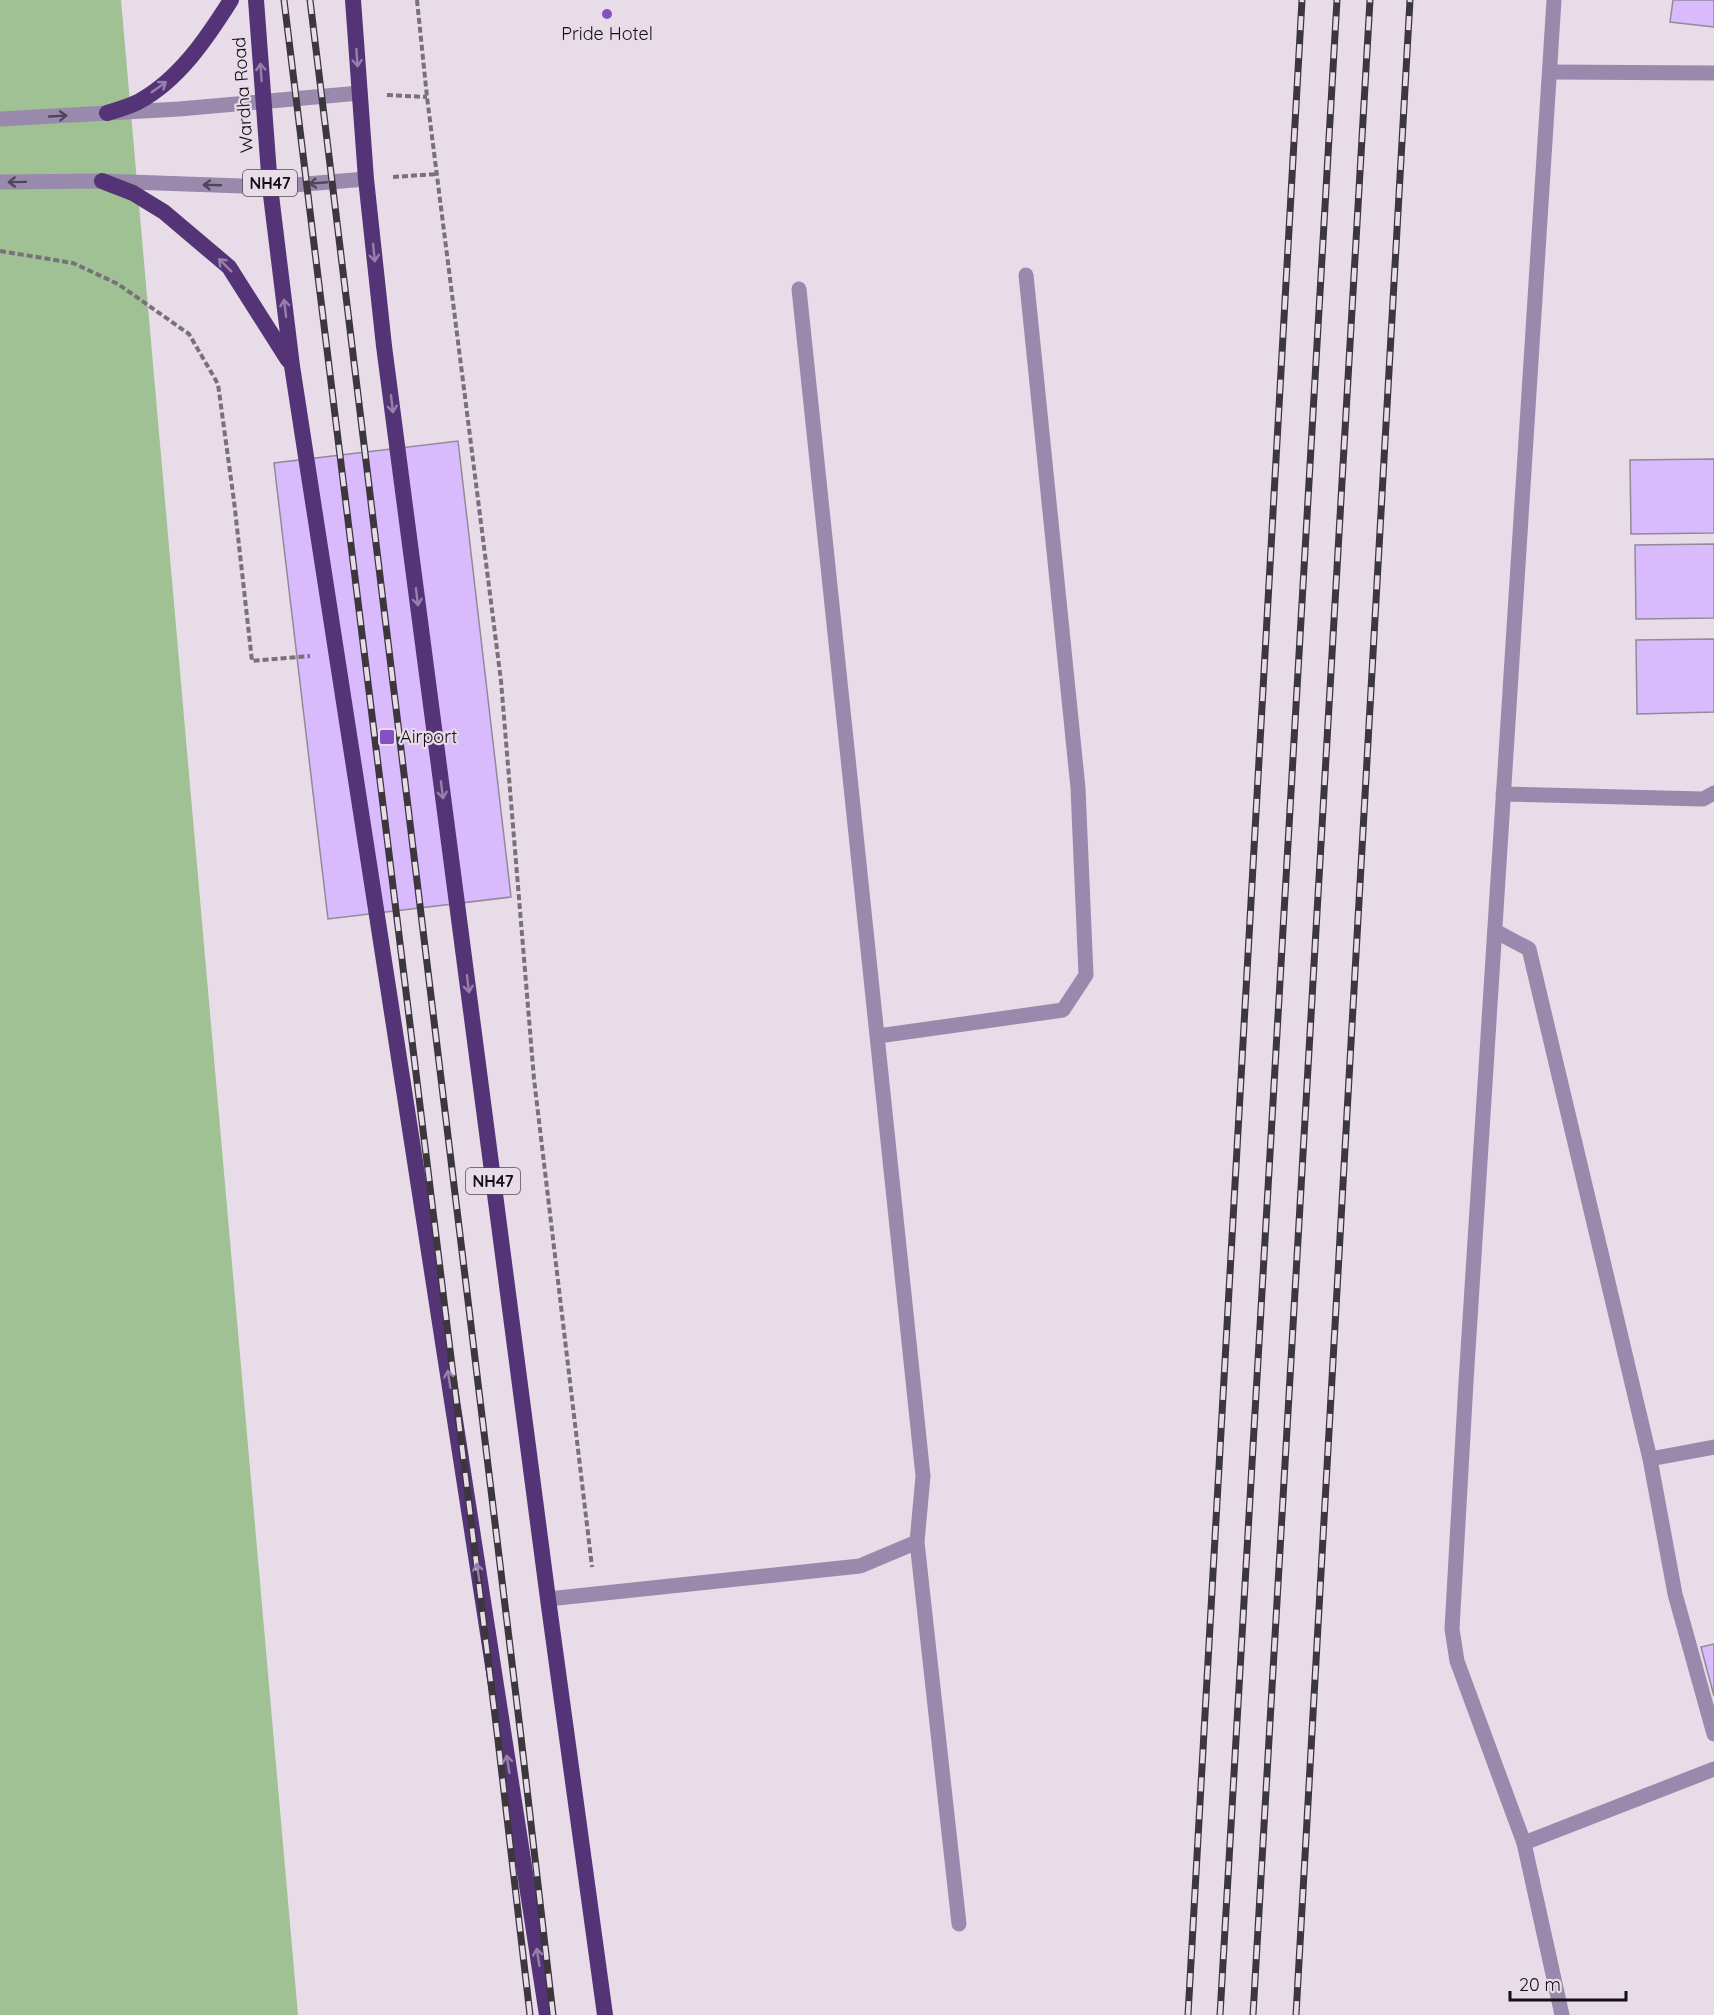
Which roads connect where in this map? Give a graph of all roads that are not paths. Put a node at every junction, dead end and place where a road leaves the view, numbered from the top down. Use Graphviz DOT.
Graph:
graph roads {
  1 [pos="231,0"];
  2 [pos="256,0"];
  3 [pos="353,0"];
  4 [pos="1554,0"];
  5 [pos="1550,72"];
  6 [pos="1714,73"];
  7 [pos="360,93"];
  8 [pos="263,101"];
  9 [pos="107,113"];
  10 [pos="0,119"];
  11 [pos="366,179"];
  12 [pos="102,182"];
  13 [pos="0,183"];
  14 [pos="270,187"];
  15 [pos="1026,275"];
  16 [pos="799,289"];
  17 [pos="292,366"];
  18 [pos="1714,793"];
  19 [pos="1503,794"];
  20 [pos="1494,931"];
  21 [pos="878,1036"];
  22 [pos="1714,1447"];
  23 [pos="1650,1459"];
  24 [pos="917,1542"];
  25 [pos="548,1599"];
  26 [pos="1714,1734"];
  27 [pos="1714,1769"];
  28 [pos="1524,1843"];
  29 [pos="959,1924"];
  30 [pos="547,2015"];
  31 [pos="605,2015"];
  32 [pos="1562,2015"];
  9 -- 1 [label="highway, one-way"];
  8 -- 2 [label="highway, Wardha Road / NH47, one-way"];
  3 -- 7 [label="highway, NH47, one-way"];
  4 -- 5 [label="street"];
  5 -- 6 [label="street"];
  5 -- 19 [label="street"];
  7 -- 8 [label="street"];
  7 -- 11 [label="highway, NH47"];
  8 -- 9 [label="street"];
  8 -- 14 [label="highway, Wardha Road / NH47"];
  10 -- 9 [label="street, one-way"];
  11 -- 14 [label="street, one-way"];
  11 -- 25 [label="highway, NH47, one-way"];
  12 -- 13 [label="street, one-way"];
  14 -- 12 [label="street, one-way"];
  17 -- 12 [label="highway, one-way"];
  17 -- 14 [label="highway, Wardha Road / NH47, one-way"];
  15 -- 21 [label="street"];
  16 -- 21 [label="street"];
  30 -- 17 [label="highway, NH47, one-way"];
  18 -- 19 [label="street"];
  19 -- 20 [label="street"];
  20 -- 23 [label="street"];
  20 -- 28 [label="street"];
  21 -- 24 [label="street"];
  22 -- 23 [label="street"];
  23 -- 26 [label="street"];
  24 -- 25 [label="street"];
  24 -- 29 [label="street"];
  25 -- 31 [label="highway, NH47"];
  27 -- 28 [label="street"];
  28 -- 32 [label="street"];
}
